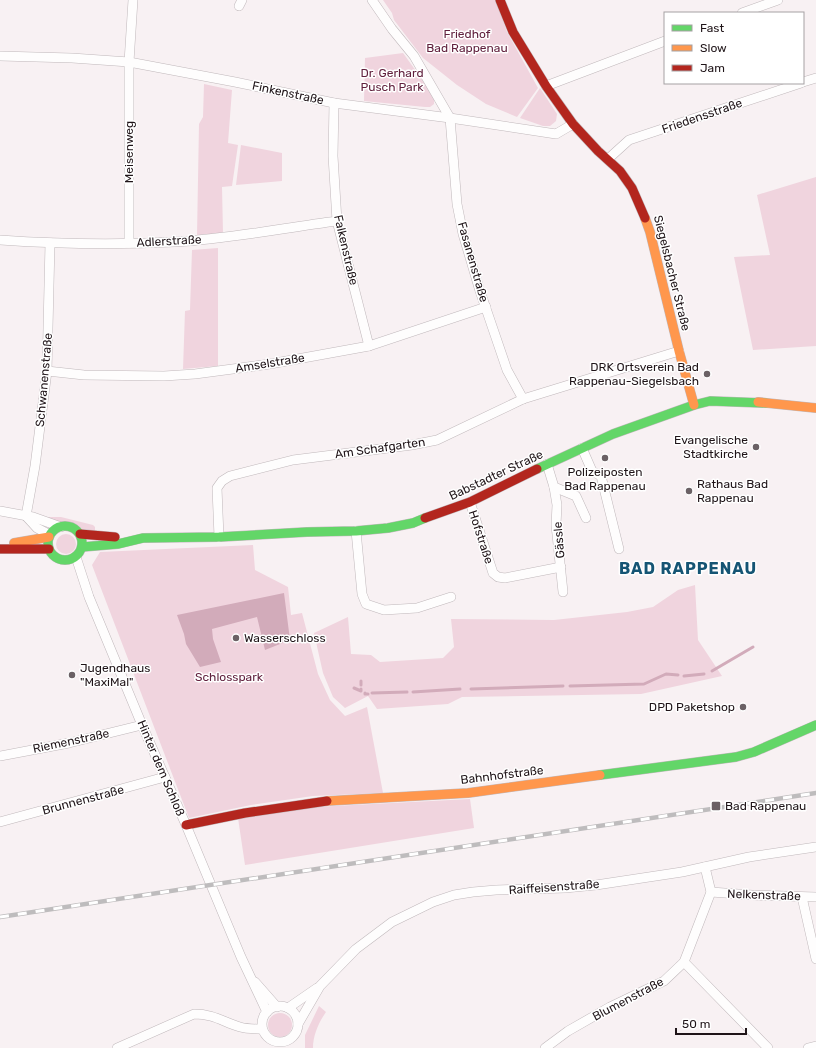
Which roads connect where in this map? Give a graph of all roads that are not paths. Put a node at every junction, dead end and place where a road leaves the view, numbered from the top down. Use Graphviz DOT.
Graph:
graph roads {
  1 [pos="133,0"];
  2 [pos="372,0"];
  3 [pos="500,0"];
  4 [pos="778,0"];
  5 [pos="754,11"];
  6 [pos="664,42"];
  7 [pos="0,56"];
  8 [pos="129,62"];
  9 [pos="816,78"];
  10 [pos="804,82"];
  11 [pos="796,84"];
  12 [pos="546,86"];
  13 [pos="778,87"];
  14 [pos="334,104"];
  15 [pos="450,118"];
  16 [pos="573,124"];
  17 [pos="608,159"];
  18 [pos="337,221"];
  19 [pos="0,240"];
  20 [pos="50,243"];
  21 [pos="129,243"];
  22 [pos="486,307"];
  23 [pos="369,346"];
  24 [pos="679,351"];
  25 [pos="47,371"];
  26 [pos="687,381"];
  27 [pos="523,399"];
  28 [pos="766,403"];
  29 [pos="694,405"];
  30 [pos="780,408"];
  31 [pos="815,412"];
  32 [pos="582,448"];
  33 [pos="547,464"];
  34 [pos="554,487"];
  35 [pos="470,502"];
  36 [pos="0,511"];
  37 [pos="26,516"];
  38 [pos="586,518"];
  39 [pos="61,527"];
  40 [pos="356,532"];
  41 [pos="80,534"];
  42 [pos="50,536"];
  43 [pos="219,537"];
  44 [pos="132,540"];
  45 [pos="82,547"];
  46 [pos="2,549"];
  47 [pos="49,549"];
  48 [pos="619,549"];
  49 [pos="76,557"];
  50 [pos="561,567"];
  51 [pos="563,592"];
  52 [pos="451,597"];
  53 [pos="142,725"];
  54 [pos="816,725"];
  55 [pos="0,756"];
  56 [pos="165,777"];
  57 [pos="0,822"];
  58 [pos="186,825"];
  59 [pos="816,847"];
  60 [pos="705,867"];
  61 [pos="711,892"];
  62 [pos="802,897"];
  63 [pos="816,897"];
  64 [pos="816,959"];
  65 [pos="684,962"];
  66 [pos="250,977"];
  67 [pos="320,986"];
  68 [pos="277,1006"];
  69 [pos="288,1008"];
  70 [pos="267,1012"];
  71 [pos="298,1024"];
  72 [pos="262,1029"];
  73 [pos="291,1038"];
  74 [pos="281,1045"];
  75 [pos="816,1046"];
  76 [pos="117,1048"];
  77 [pos="293,1048"];
  78 [pos="545,1048"];
  79 [pos="768,1048"];
  80 [pos="808,1048"];
  1 -- 8 [label="street, Meisenweg"];
  2 -- 15 [label="street"];
  3 -- 12 [label="street, Siegelsbacher Straße"];
  4 -- 5 [label="street"];
  6 -- 12 [label="street"];
  7 -- 8 [label="street, Finkenstraße"];
  8 -- 14 [label="street, Finkenstraße"];
  8 -- 21 [label="street, Meisenweg"];
  9 -- 10 [label="street, Friedensstraße"];
  11 -- 13 [label="street, Friedensstraße"];
  12 -- 16 [label="street, Siegelsbacher Straße"];
  13 -- 17 [label="street, Friedensstraße"];
  14 -- 15 [label="street, Finkenstraße"];
  14 -- 18 [label="street, Falkenstraße"];
  15 -- 16 [label="street, Finkenstraße"];
  15 -- 22 [label="street, Fasanenstraße"];
  16 -- 17 [label="street, Siegelsbacher Straße"];
  17 -- 24 [label="street, Siegelsbacher Straße"];
  18 -- 21 [label="street, Adlerstraße"];
  18 -- 23 [label="street, Falkenstraße"];
  19 -- 20 [label="street, Adlerstraße"];
  20 -- 21 [label="street, Adlerstraße"];
  20 -- 25 [label="street, Schwanenstraße"];
  22 -- 23 [label="street, Amselstraße"];
  22 -- 27 [label="street, Fasanenstraße"];
  23 -- 25 [label="street, Amselstraße"];
  24 -- 26 [label="street, Siegelsbacher Straße"];
  24 -- 27 [label="street, Am Schafgarten"];
  25 -- 37 [label="street, Schwanenstraße"];
  26 -- 28 [label="street"];
  26 -- 29 [label="street, Siegelsbacher Straße"];
  27 -- 43 [label="street, Am Schafgarten"];
  28 -- 29 [label="street, Babstadter Straße"];
  28 -- 30 [label="street"];
  29 -- 30 [label="street"];
  29 -- 32 [label="street, Babstadter Straße"];
  30 -- 31 [label="street"];
  32 -- 33 [label="street, Babstadter Straße"];
  32 -- 48 [label="street"];
  33 -- 34 [label="street, Gässle"];
  33 -- 35 [label="street, Babstadter Straße"];
  34 -- 38 [label="street"];
  34 -- 50 [label="street, Gässle"];
  35 -- 40 [label="street, Babstadter Straße"];
  35 -- 50 [label="street, Hofstraße"];
  36 -- 37 [label="street"];
  37 -- 39 [label="street"];
  37 -- 42 [label="street"];
  39 -- 41 [label="street, Babstadter Straße"];
  39 -- 42 [label="street"];
  40 -- 43 [label="street, Babstadter Straße"];
  40 -- 52 [label="street"];
  41 -- 44 [label="street, Babstadter Straße"];
  41 -- 45 [label="street"];
  42 -- 46 [label="street"];
  42 -- 47 [label="street"];
  43 -- 44 [label="street, Babstadter Straße"];
  44 -- 45 [label="street, Babstadter Straße"];
  45 -- 49 [label="street"];
  46 -- 47 [label="street"];
  47 -- 49 [label="street"];
  49 -- 53 [label="street, Hinter dem Schloß"];
  50 -- 51 [label="street, Gässle"];
  53 -- 55 [label="street, Riemenstraße"];
  53 -- 56 [label="street, Hinter dem Schloß"];
  54 -- 58 [label="street, Bahnhofstraße"];
  56 -- 57 [label="street, Brunnenstraße"];
  56 -- 58 [label="street, Hinter dem Schloß"];
  58 -- 66 [label="street, Hinter dem Schloß"];
  59 -- 60 [label="street, Raiffeisenstraße"];
  60 -- 61 [label="street"];
  60 -- 67 [label="street, Raiffeisenstraße"];
  61 -- 62 [label="street, Nelkenstraße"];
  61 -- 65 [label="street, Blumenstraße"];
  62 -- 63 [label="street, Nelkenstraße"];
  62 -- 64 [label="street"];
  65 -- 78 [label="street, Blumenstraße"];
  65 -- 79 [label="street"];
  66 -- 68 [label="street, Hinter dem Schloß"];
  66 -- 70 [label="street, Hinter dem Schloß"];
  67 -- 69 [label="street, Raiffeisenstraße"];
  67 -- 71 [label="street, Raiffeisenstraße"];
  68 -- 69 [label="street"];
  68 -- 70 [label="street"];
  69 -- 71 [label="street"];
  70 -- 72 [label="street"];
  71 -- 73 [label="street, Raiffeisenstraße"];
  72 -- 74 [label="street"];
  72 -- 76 [label="street"];
  73 -- 74 [label="street"];
  73 -- 77 [label="street"];
  75 -- 80 [label="street"];
}
